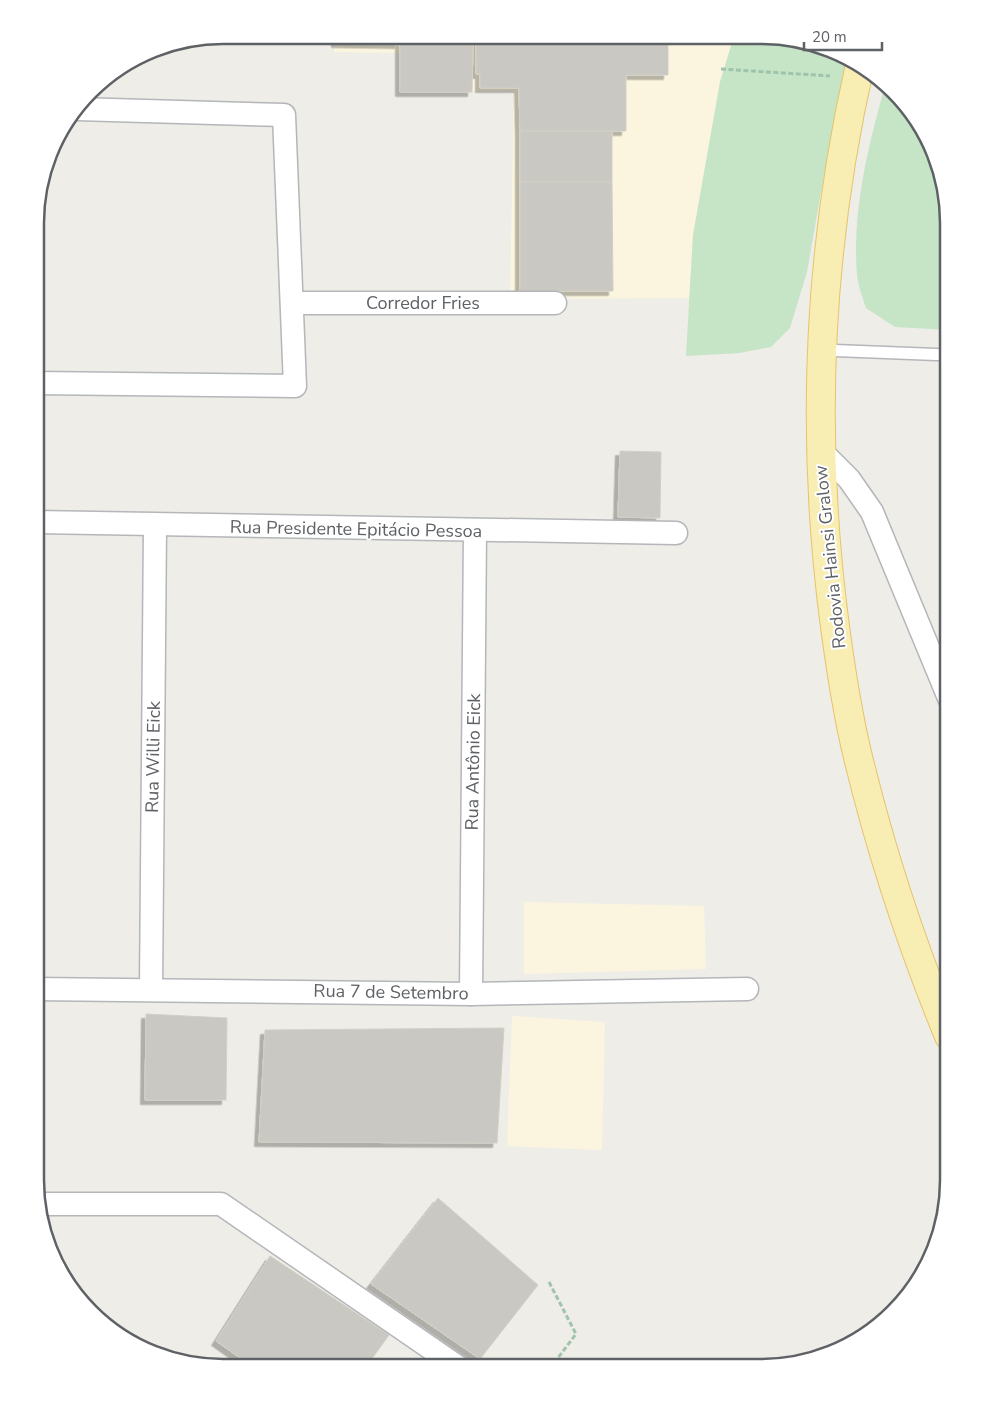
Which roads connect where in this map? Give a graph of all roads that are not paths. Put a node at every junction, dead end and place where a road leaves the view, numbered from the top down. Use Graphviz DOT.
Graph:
graph roads {
  1 [pos="861,74"];
  2 [pos="85,109"];
  3 [pos="292,303"];
  4 [pos="555,303"];
  5 [pos="822,350"];
  6 [pos="940,355"];
  7 [pos="44,383"];
  8 [pos="819,449"];
  9 [pos="44,522"];
  10 [pos="155,526"];
  11 [pos="475,530"];
  12 [pos="676,533"];
  13 [pos="940,676"];
  14 [pos="44,989"];
  15 [pos="151,989"];
  16 [pos="747,989"];
  17 [pos="470,994"];
  18 [pos="940,1012"];
  19 [pos="45,1204"];
  20 [pos="446,1359"];
  1 -- 5 [label="main road, Rodovia Hainsi Gralow"];
  2 -- 3 [label="street"];
  3 -- 4 [label="street, Corredor Fries"];
  3 -- 7 [label="street"];
  5 -- 6 [label="lane"];
  5 -- 8 [label="main road, Rodovia Hainsi Gralow"];
  8 -- 13 [label="street"];
  8 -- 18 [label="main road, Rodovia Hainsi Gralow"];
  9 -- 10 [label="street, Rua Presidente Epitácio Pessoa"];
  10 -- 11 [label="street, Rua Presidente Epitácio Pessoa"];
  10 -- 15 [label="street, Rua Willi Eick"];
  11 -- 12 [label="street, Rua Presidente Epitácio Pessoa"];
  11 -- 17 [label="street, Rua Antônio Eick"];
  14 -- 15 [label="street, Rua 7 de Setembro"];
  15 -- 17 [label="street, Rua 7 de Setembro"];
  16 -- 17 [label="street, Rua 7 de Setembro"];
  19 -- 20 [label="street"];
}
